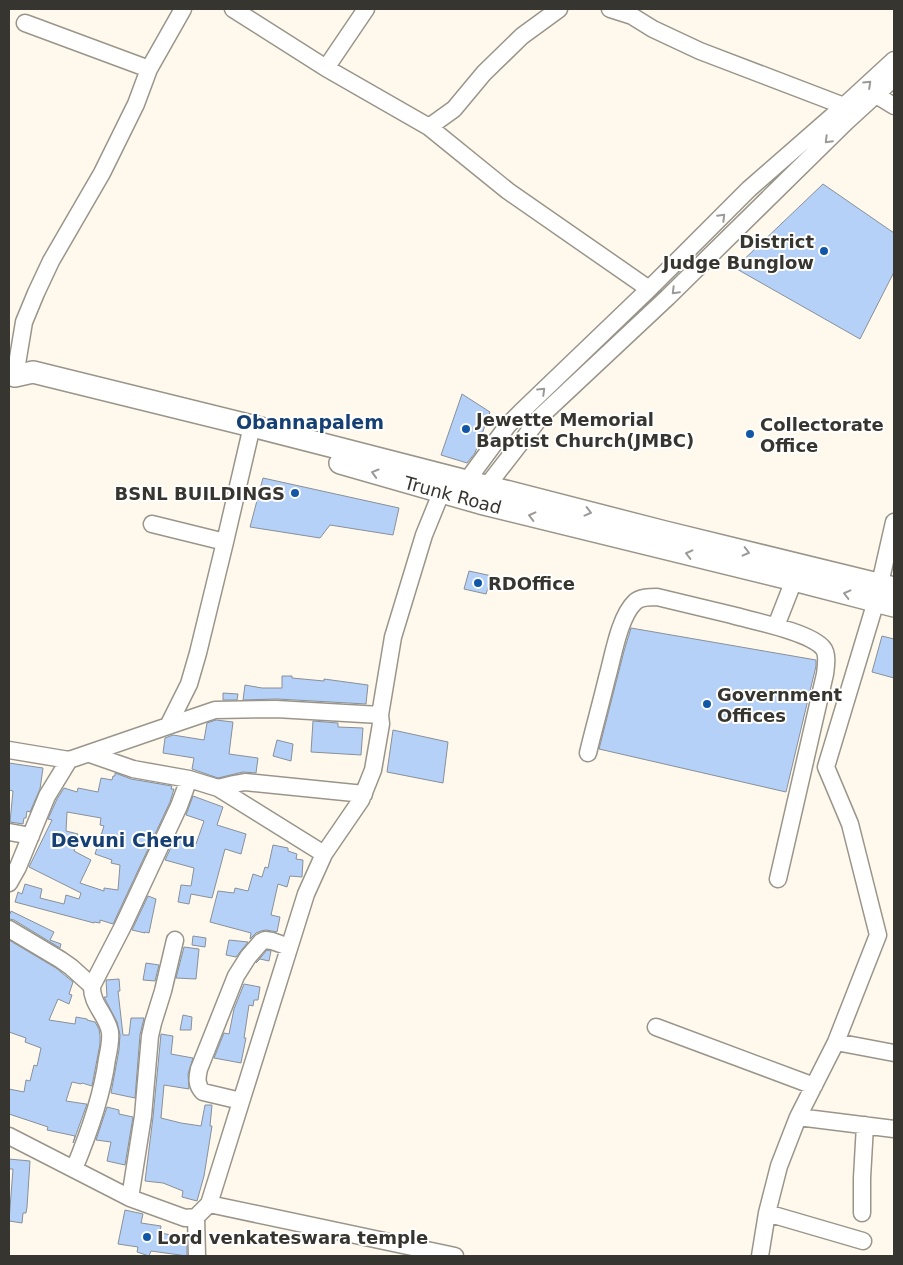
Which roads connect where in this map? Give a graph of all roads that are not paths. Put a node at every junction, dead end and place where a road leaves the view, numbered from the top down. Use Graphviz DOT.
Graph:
graph roads {
  1 [pos="183,9"];
  2 [pos="233,9"];
  3 [pos="366,9"];
  4 [pos="559,9"];
  5 [pos="610,9"];
  6 [pos="634,12"];
  7 [pos="25,23"];
  8 [pos="894,60"];
  9 [pos="326,68"];
  10 [pos="149,70"];
  11 [pos="894,78"];
  12 [pos="876,95"];
  13 [pos="844,106"];
  14 [pos="894,106"];
  15 [pos="429,127"];
  16 [pos="649,289"];
  17 [pos="12,375"];
  18 [pos="250,432"];
  19 [pos="453,487"];
  20 [pos="484,494"];
  21 [pos="894,522"];
  22 [pos="152,524"];
  23 [pos="225,542"];
  24 [pos="794,580"];
  25 [pos="886,595"];
  26 [pos="776,626"];
  27 [pos="380,714"];
  28 [pos="168,726"];
  29 [pos="9,750"];
  30 [pos="90,754"];
  31 [pos="588,754"];
  32 [pos="69,760"];
  33 [pos="189,779"];
  34 [pos="218,788"];
  35 [pos="364,794"];
  36 [pos="9,832"];
  37 [pos="31,836"];
  38 [pos="324,854"];
  39 [pos="778,878"];
  40 [pos="9,883"];
  41 [pos="9,929"];
  42 [pos="175,940"];
  43 [pos="289,947"];
  44 [pos="92,986"];
  45 [pos="656,1027"];
  46 [pos="836,1042"];
  47 [pos="894,1053"];
  48 [pos="814,1086"];
  49 [pos="241,1100"];
  50 [pos="798,1117"];
  51 [pos="865,1125"];
  52 [pos="894,1129"];
  53 [pos="9,1136"];
  54 [pos="74,1169"];
  55 [pos="130,1198"];
  56 [pos="208,1204"];
  57 [pos="767,1213"];
  58 [pos="862,1213"];
  59 [pos="196,1217"];
  60 [pos="863,1241"];
  61 [pos="197,1256"];
  62 [pos="455,1256"];
  63 [pos="760,1256"];
  1 -- 10 [label="street"];
  2 -- 9 [label="street"];
  3 -- 9 [label="street"];
  4 -- 15 [label="street"];
  5 -- 6 [label="street"];
  6 -- 13 [label="street"];
  7 -- 10 [label="street"];
  13 -- 8 [label="street, one-way"];
  9 -- 15 [label="street"];
  10 -- 17 [label="street"];
  11 -- 12 [label="street"];
  12 -- 14 [label="street"];
  12 -- 20 [label="street, one-way"];
  16 -- 13 [label="street, one-way"];
  15 -- 16 [label="street"];
  19 -- 16 [label="street, one-way"];
  17 -- 18 [label="main road, Trunk Road"];
  18 -- 19 [label="main road, Trunk Road"];
  18 -- 23 [label="street"];
  19 -- 20 [label="main road, Trunk Road"];
  19 -- 27 [label="street"];
  24 -- 20 [label="main road, Trunk Road, one-way"];
  20 -- 25 [label="main road, one-way"];
  21 -- 25 [label="street"];
  22 -- 23 [label="street"];
  23 -- 28 [label="street"];
  25 -- 24 [label="main road, Trunk Road, one-way"];
  24 -- 26 [label="street"];
  25 -- 46 [label="street"];
  26 -- 31 [label="street"];
  26 -- 39 [label="street"];
  27 -- 28 [label="street"];
  27 -- 35 [label="street"];
  28 -- 30 [label="street"];
  29 -- 32 [label="street"];
  30 -- 32 [label="street"];
  30 -- 33 [label="street"];
  32 -- 37 [label="street"];
  33 -- 34 [label="street"];
  33 -- 44 [label="street"];
  34 -- 35 [label="street"];
  34 -- 38 [label="street"];
  35 -- 38 [label="street"];
  36 -- 37 [label="street"];
  37 -- 40 [label="street"];
  38 -- 43 [label="street"];
  41 -- 44 [label="street"];
  42 -- 55 [label="street"];
  43 -- 49 [label="street"];
  43 -- 49 [label="street"];
  44 -- 54 [label="street"];
  45 -- 48 [label="street"];
  46 -- 47 [label="street"];
  46 -- 48 [label="street"];
  48 -- 50 [label="street"];
  49 -- 56 [label="street"];
  50 -- 51 [label="street"];
  50 -- 57 [label="street"];
  51 -- 52 [label="street"];
  51 -- 58 [label="street"];
  53 -- 54 [label="street"];
  54 -- 55 [label="street"];
  55 -- 59 [label="street"];
  56 -- 59 [label="street"];
  56 -- 62 [label="street"];
  57 -- 60 [label="street"];
  57 -- 63 [label="street"];
  59 -- 61 [label="street"];
}
